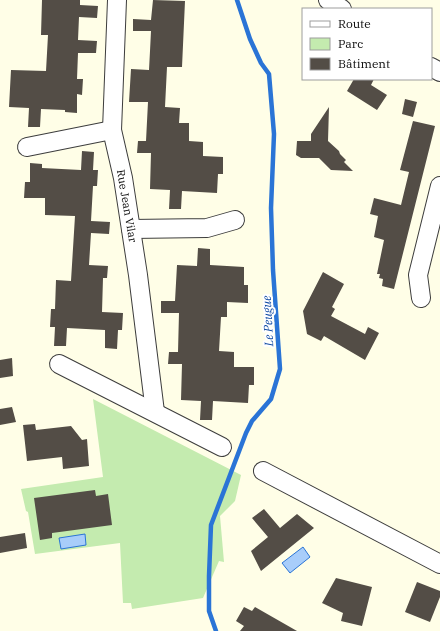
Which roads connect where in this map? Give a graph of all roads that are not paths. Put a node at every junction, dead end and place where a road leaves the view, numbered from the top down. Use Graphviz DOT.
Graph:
graph roads {
  1 [pos="117,0"];
  2 [pos="328,0"];
  3 [pos="340,8"];
  4 [pos="112,130"];
  5 [pos="27,147"];
  6 [pos="440,186"];
  7 [pos="235,220"];
  8 [pos="131,229"];
  9 [pos="421,298"];
  10 [pos="59,364"];
  11 [pos="155,412"];
  12 [pos="222,447"];
  13 [pos="263,471"];
  14 [pos="440,564"];
  1 -- 4 [label="street, Rue Jean Vilar"];
  2 -- 3 [label="street"];
  4 -- 5 [label="street"];
  4 -- 8 [label="street, Rue Jean Vilar"];
  6 -- 9 [label="street"];
  7 -- 8 [label="street"];
  8 -- 11 [label="street, Rue Jean Vilar"];
  10 -- 11 [label="street"];
  11 -- 12 [label="street"];
  13 -- 14 [label="street"];
}
